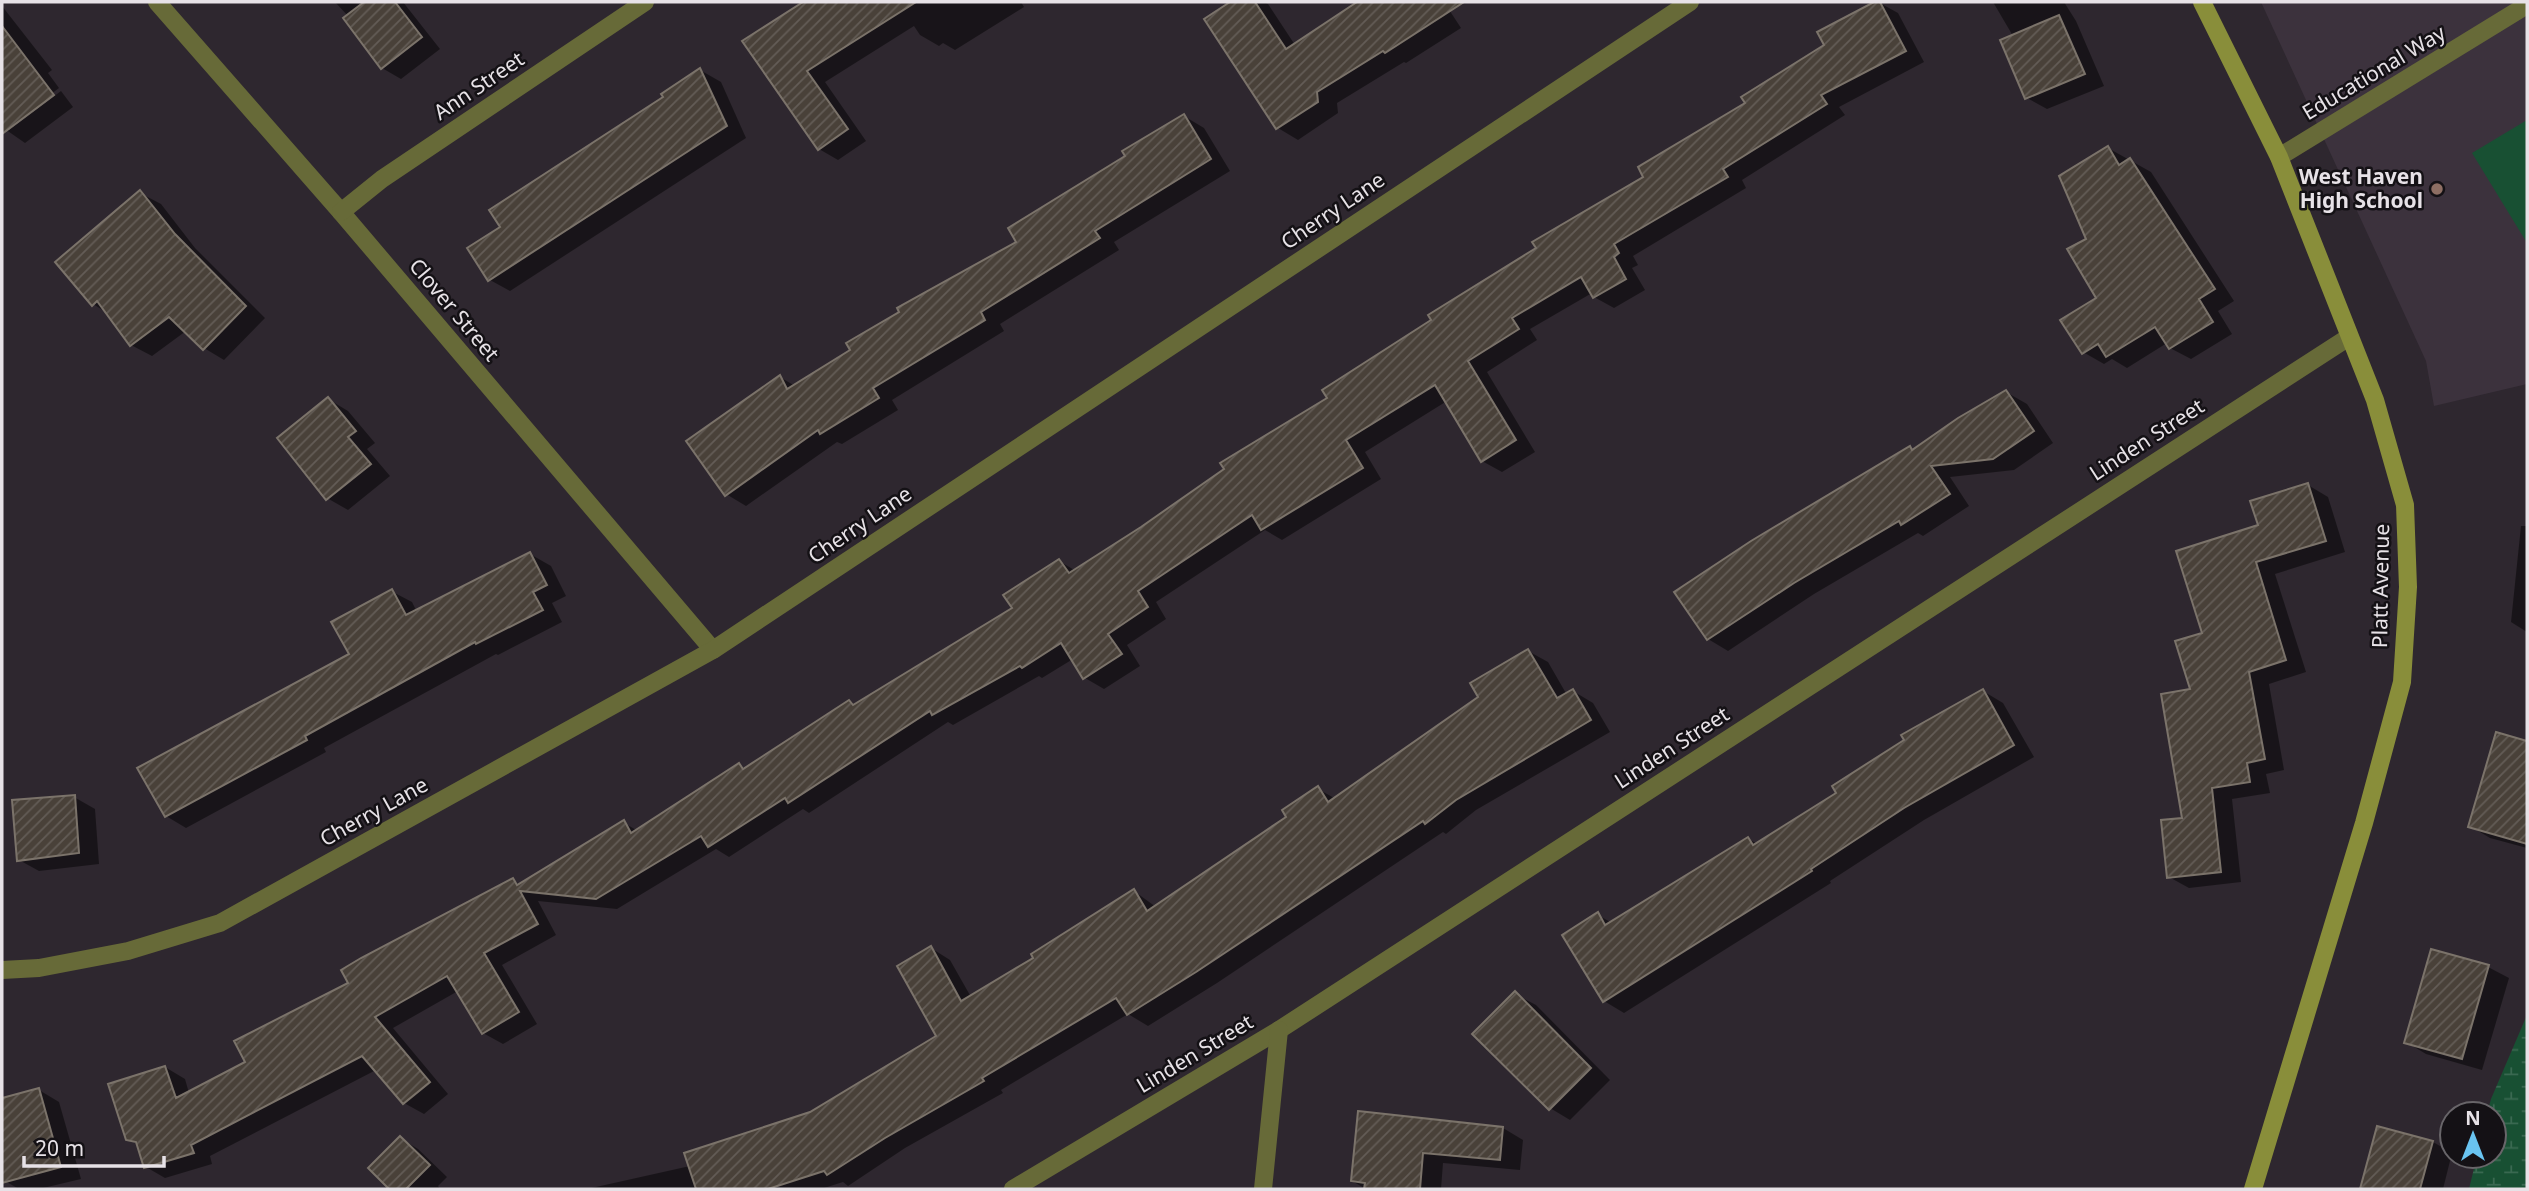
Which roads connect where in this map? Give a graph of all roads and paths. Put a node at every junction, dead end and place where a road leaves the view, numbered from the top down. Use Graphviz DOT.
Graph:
graph roads {
  1 [pos="157,2"];
  2 [pos="645,2"];
  3 [pos="1689,2"];
  4 [pos="2202,2"];
  5 [pos="2527,5"];
  6 [pos="2279,157"];
  7 [pos="341,212"];
  8 [pos="2349,337"];
  9 [pos="713,650"];
  10 [pos="2,970"];
  11 [pos="1279,1030"];
  12 [pos="1013,1189"];
  13 [pos="1263,1189"];
  14 [pos="2253,1189"];
  1 -- 7 [label="street, Clover Street"];
  2 -- 7 [label="street, Ann Street"];
  3 -- 9 [label="street, Cherry Lane"];
  4 -- 6 [label="main road, Platt Avenue"];
  5 -- 6 [label="street, Educational Way"];
  6 -- 8 [label="main road, Platt Avenue"];
  7 -- 9 [label="street, Clover Street"];
  8 -- 11 [label="street, Linden Street"];
  8 -- 14 [label="main road, Platt Avenue"];
  9 -- 10 [label="street, Cherry Lane"];
  11 -- 12 [label="street, Linden Street"];
  11 -- 13 [label="street"];
}
